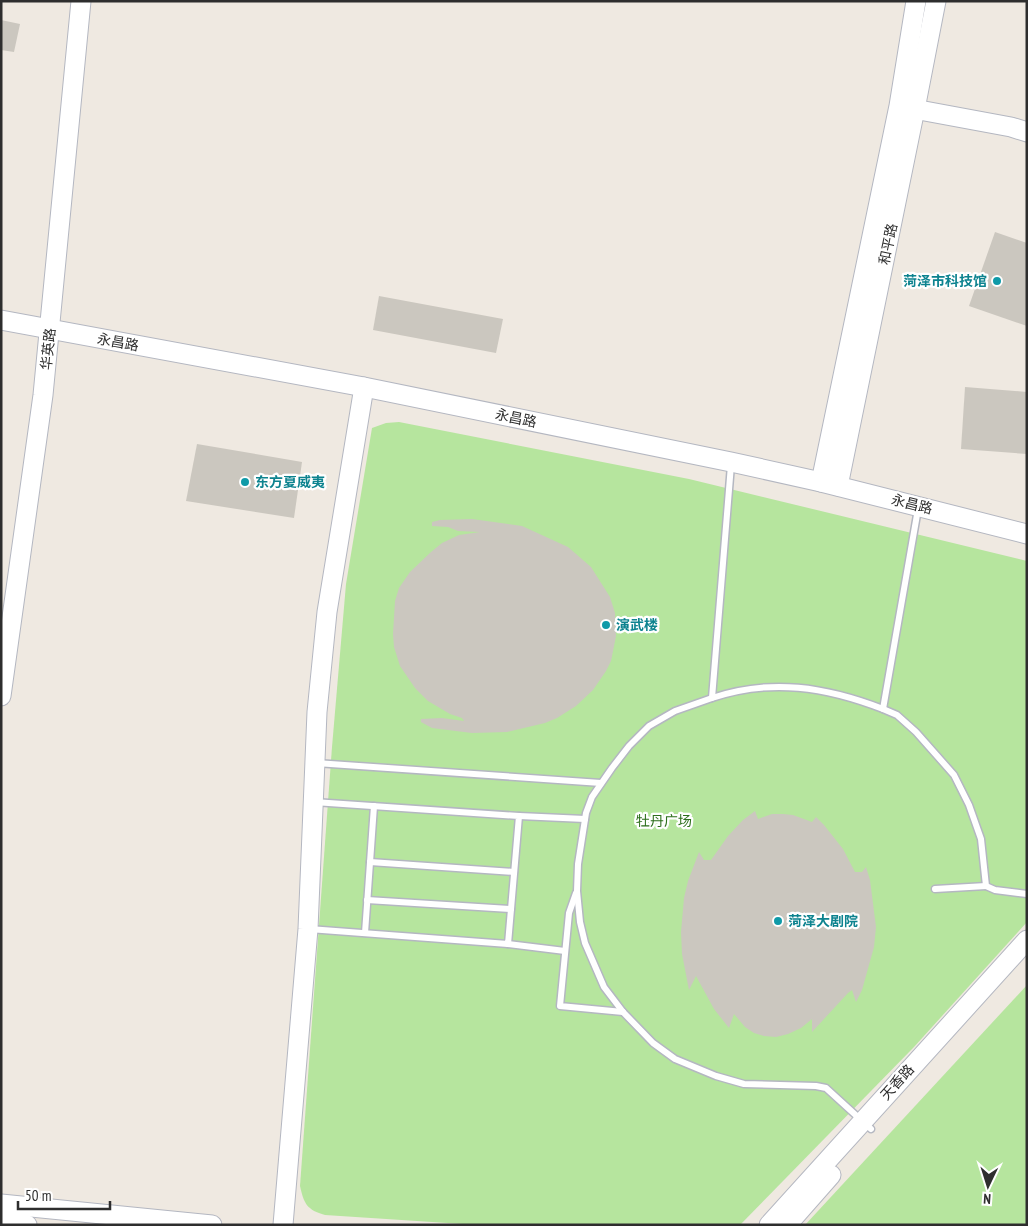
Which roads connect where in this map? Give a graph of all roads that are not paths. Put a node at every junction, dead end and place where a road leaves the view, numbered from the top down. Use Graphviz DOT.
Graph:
graph roads {
  1 [pos="81,1"];
  2 [pos="916,1"];
  3 [pos="936,1"];
  4 [pos="907,107"];
  5 [pos="1027,132"];
  6 [pos="1,320"];
  7 [pos="50,329"];
  8 [pos="364,387"];
  9 [pos="731,462"];
  10 [pos="830,484"];
  11 [pos="919,505"];
  12 [pos="1027,534"];
  13 [pos="1,696"];
  14 [pos="712,698"];
  15 [pos="884,709"];
  16 [pos="316,763"];
  17 [pos="601,783"];
  18 [pos="314,802"];
  19 [pos="374,806"];
  20 [pos="519,816"];
  21 [pos="585,820"];
  22 [pos="370,862"];
  23 [pos="514,872"];
  24 [pos="986,886"];
  25 [pos="935,890"];
  26 [pos="577,891"];
  27 [pos="1027,894"];
  28 [pos="367,900"];
  29 [pos="511,909"];
  30 [pos="308,929"];
  31 [pos="364,933"];
  32 [pos="1027,940"];
  33 [pos="508,944"];
  34 [pos="565,951"];
  35 [pos="1027,958"];
  36 [pos="623,1012"];
  37 [pos="866,1125"];
  38 [pos="1,1204"];
  39 [pos="1,1222"];
  40 [pos="27,1225"];
  41 [pos="212,1225"];
  42 [pos="283,1225"];
  43 [pos="769,1225"];
  44 [pos="787,1225"];
  1 -- 7 [label="main road, 华英路"];
  2 -- 4 [label="main road, 和平路"];
  3 -- 4 [label="main road, 和平路"];
  4 -- 5 [label="main road"];
  4 -- 10 [label="main road, 和平路"];
  6 -- 7 [label="main road, 永昌路"];
  7 -- 8 [label="main road, 永昌路"];
  7 -- 13 [label="main road, 华英路"];
  8 -- 9 [label="main road, 永昌路"];
  8 -- 16 [label="main road"];
  9 -- 10 [label="main road, 永昌路"];
  9 -- 14 [label="lane"];
  10 -- 11 [label="main road, 永昌路"];
  11 -- 12 [label="main road, 永昌路"];
  11 -- 15 [label="lane"];
  14 -- 15 [label="lane"];
  14 -- 17 [label="lane"];
  15 -- 24 [label="lane"];
  16 -- 17 [label="lane"];
  16 -- 18 [label="main road"];
  17 -- 21 [label="lane"];
  18 -- 19 [label="lane"];
  18 -- 30 [label="main road"];
  19 -- 20 [label="lane"];
  19 -- 22 [label="lane"];
  20 -- 21 [label="lane"];
  20 -- 23 [label="lane"];
  21 -- 26 [label="lane"];
  22 -- 23 [label="lane"];
  22 -- 28 [label="lane"];
  23 -- 29 [label="lane"];
  24 -- 25 [label="lane"];
  24 -- 27 [label="lane"];
  26 -- 34 [label="lane"];
  26 -- 36 [label="lane"];
  28 -- 29 [label="lane"];
  28 -- 31 [label="lane"];
  29 -- 33 [label="lane"];
  30 -- 31 [label="lane"];
  30 -- 42 [label="main road"];
  31 -- 33 [label="lane"];
  32 -- 37 [label="main road, 天香路"];
  33 -- 34 [label="lane"];
  34 -- 36 [label="lane"];
  35 -- 37 [label="main road, 天香路"];
  36 -- 37 [label="lane"];
  37 -- 43 [label="main road, 天香路"];
  37 -- 44 [label="main road, 天香路"];
  38 -- 41 [label="main road"];
  39 -- 40 [label="main road"];
}
